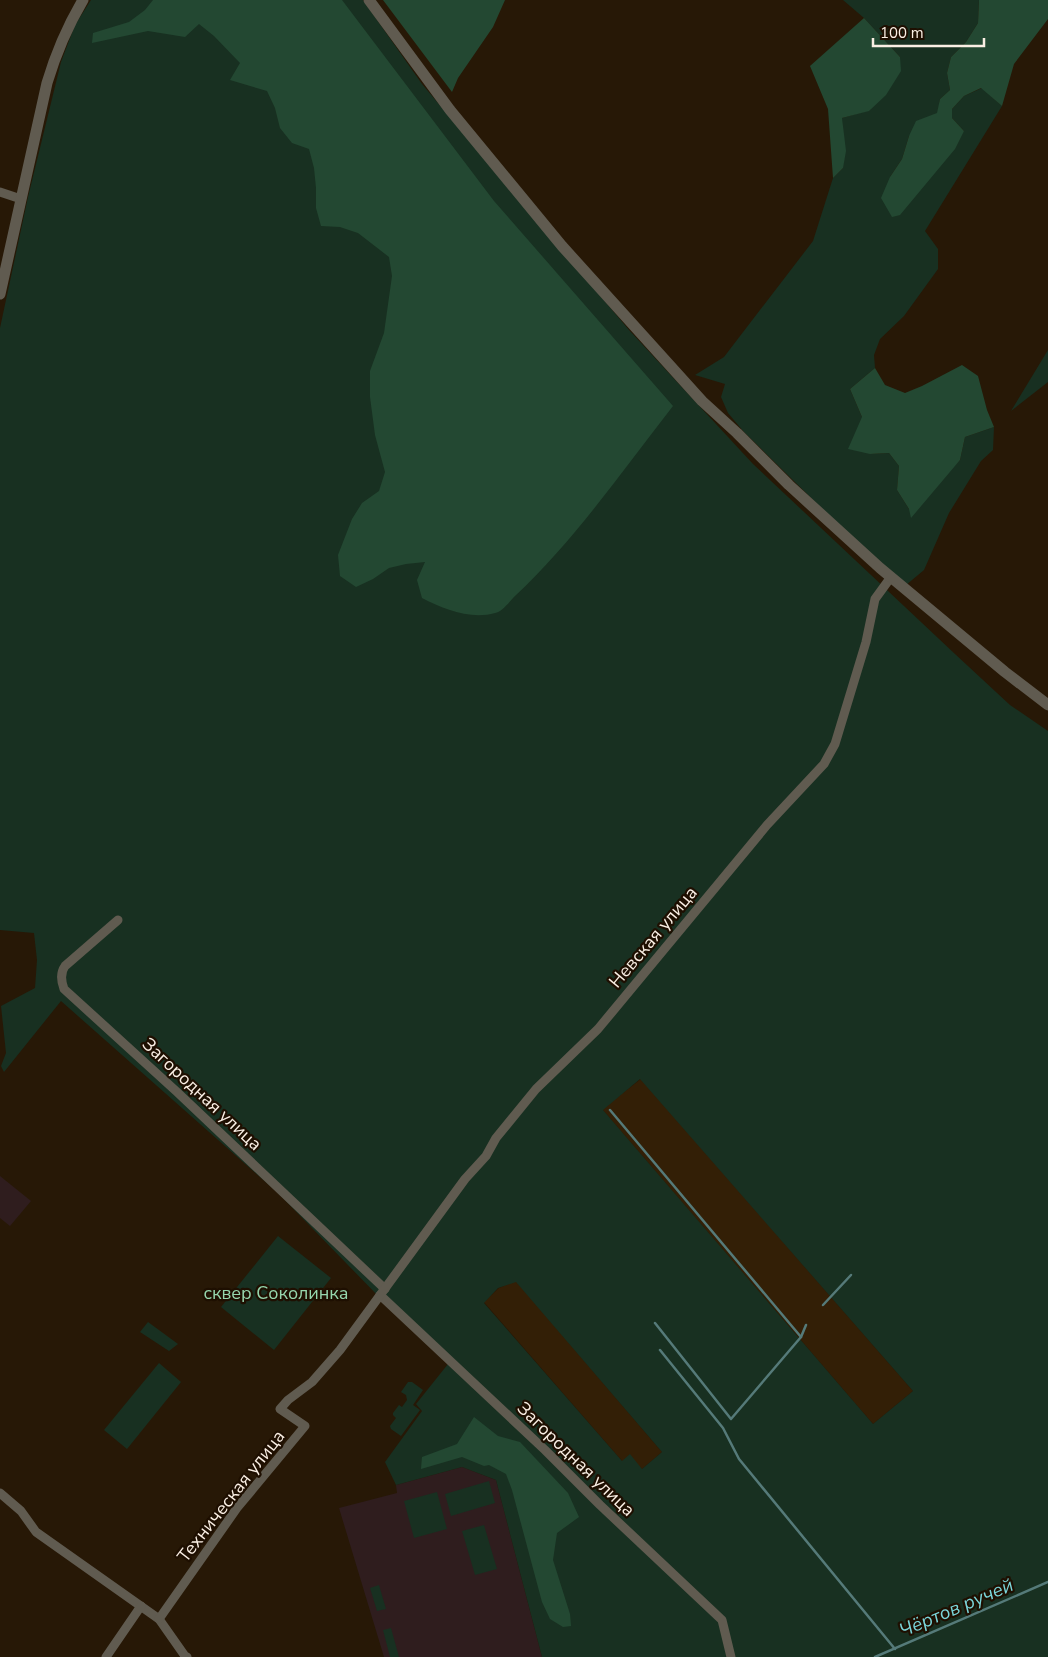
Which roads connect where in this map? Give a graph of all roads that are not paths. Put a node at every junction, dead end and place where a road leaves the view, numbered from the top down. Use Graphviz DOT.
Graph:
graph roads {
  1 [pos="83,0"];
  2 [pos="369,0"];
  3 [pos="0,192"];
  4 [pos="22,199"];
  5 [pos="0,294"];
  6 [pos="891,577"];
  7 [pos="1048,705"];
  8 [pos="118,920"];
  9 [pos="383,1292"];
  10 [pos="0,1493"];
  11 [pos="141,1606"];
  12 [pos="159,1619"];
  13 [pos="106,1657"];
  14 [pos="187,1657"];
  15 [pos="731,1657"];
  1 -- 4 [label="street"];
  2 -- 6 [label="street"];
  3 -- 4 [label="street"];
  4 -- 5 [label="street"];
  6 -- 7 [label="street"];
  6 -- 9 [label="street, Невская улица"];
  8 -- 9 [label="street, Загородная улица"];
  9 -- 12 [label="street, Техническая улица"];
  9 -- 15 [label="street, Загородная улица"];
  10 -- 11 [label="street"];
  11 -- 12 [label="street"];
  11 -- 13 [label="street"];
  12 -- 14 [label="street"];
}
